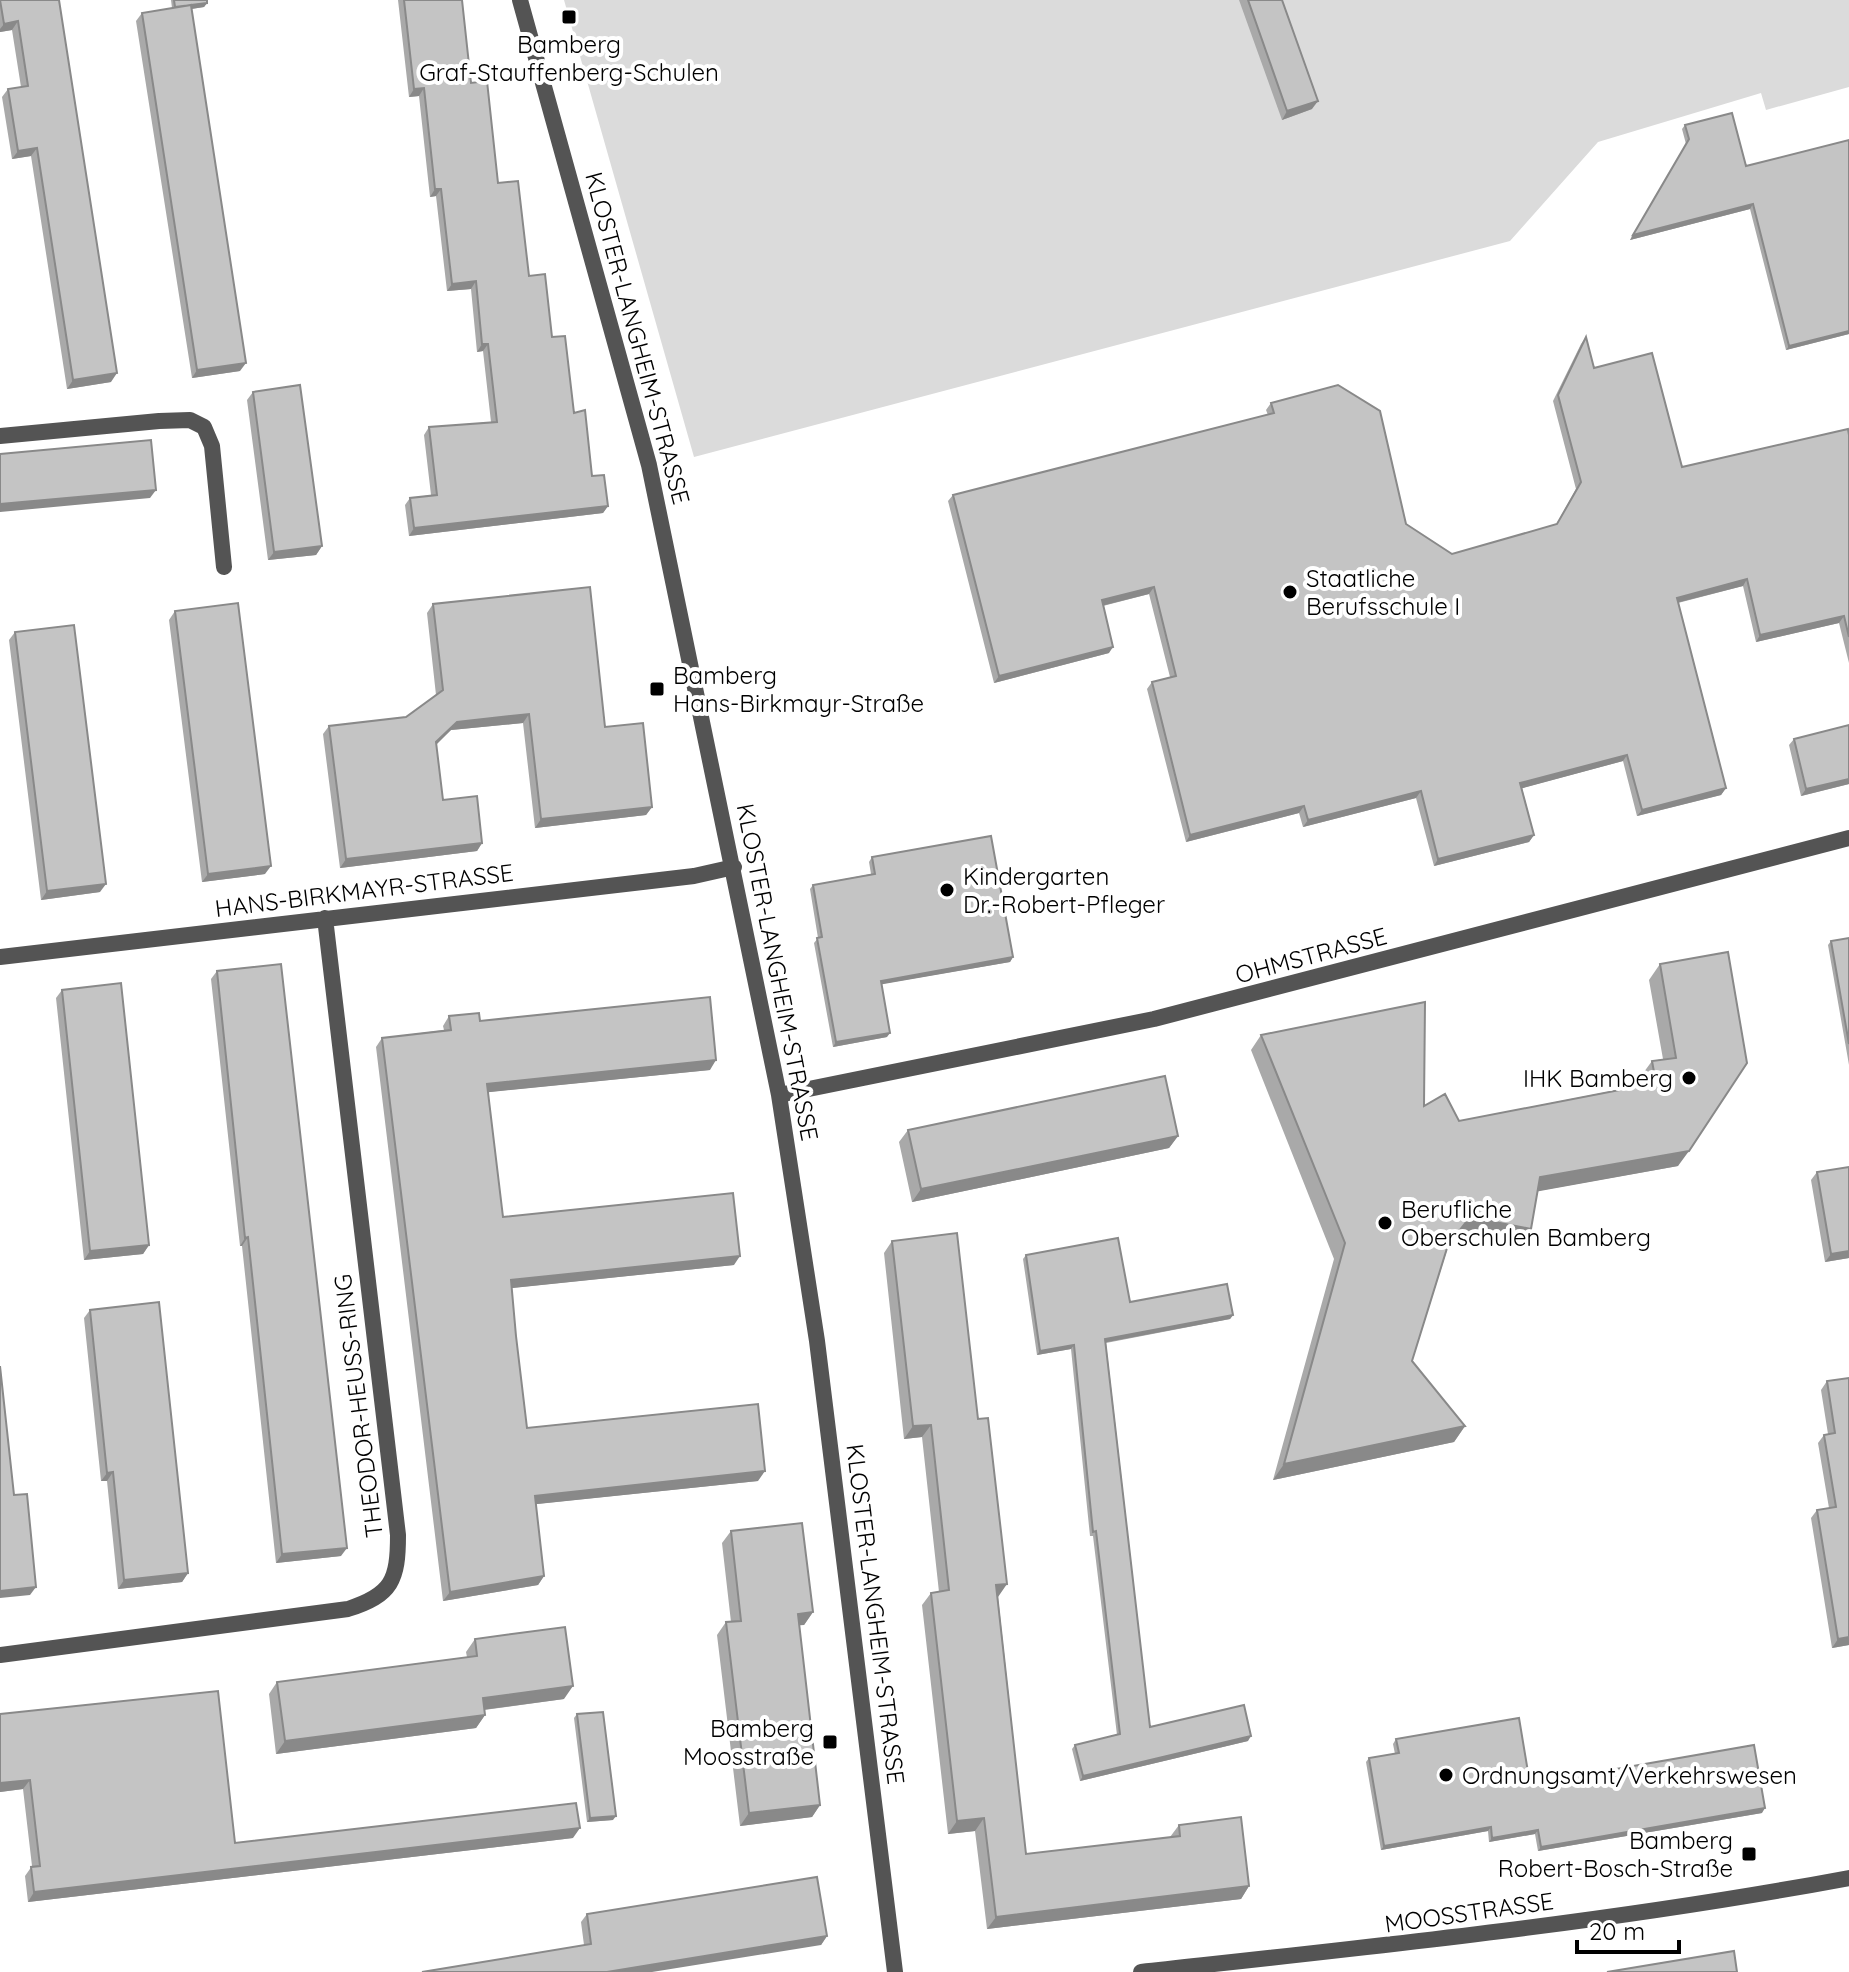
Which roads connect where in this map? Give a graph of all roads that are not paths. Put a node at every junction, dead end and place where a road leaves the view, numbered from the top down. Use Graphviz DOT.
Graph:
graph roads {
  1 [pos="520,0"];
  2 [pos="0,436"];
  3 [pos="224,567"];
  4 [pos="1849,838"];
  5 [pos="734,867"];
  6 [pos="325,918"];
  7 [pos="0,957"];
  8 [pos="779,1095"];
  9 [pos="0,1655"];
  10 [pos="1849,1878"];
  11 [pos="895,1972"];
  12 [pos="1141,1972"];
  1 -- 5 [label="street, KLOSTER-LANGHEIM-STRASSE"];
  2 -- 3 [label="street"];
  4 -- 8 [label="street, OHMSTRASSE"];
  5 -- 6 [label="street, HANS-BIRKMAYR-STRASSE"];
  5 -- 8 [label="street, KLOSTER-LANGHEIM-STRASSE"];
  6 -- 7 [label="street, HANS-BIRKMAYR-STRASSE"];
  6 -- 9 [label="street, THEODOR-HEUSS-RING"];
  8 -- 11 [label="street, KLOSTER-LANGHEIM-STRASSE"];
  10 -- 12 [label="street, MOOSSTRASSE"];
}
